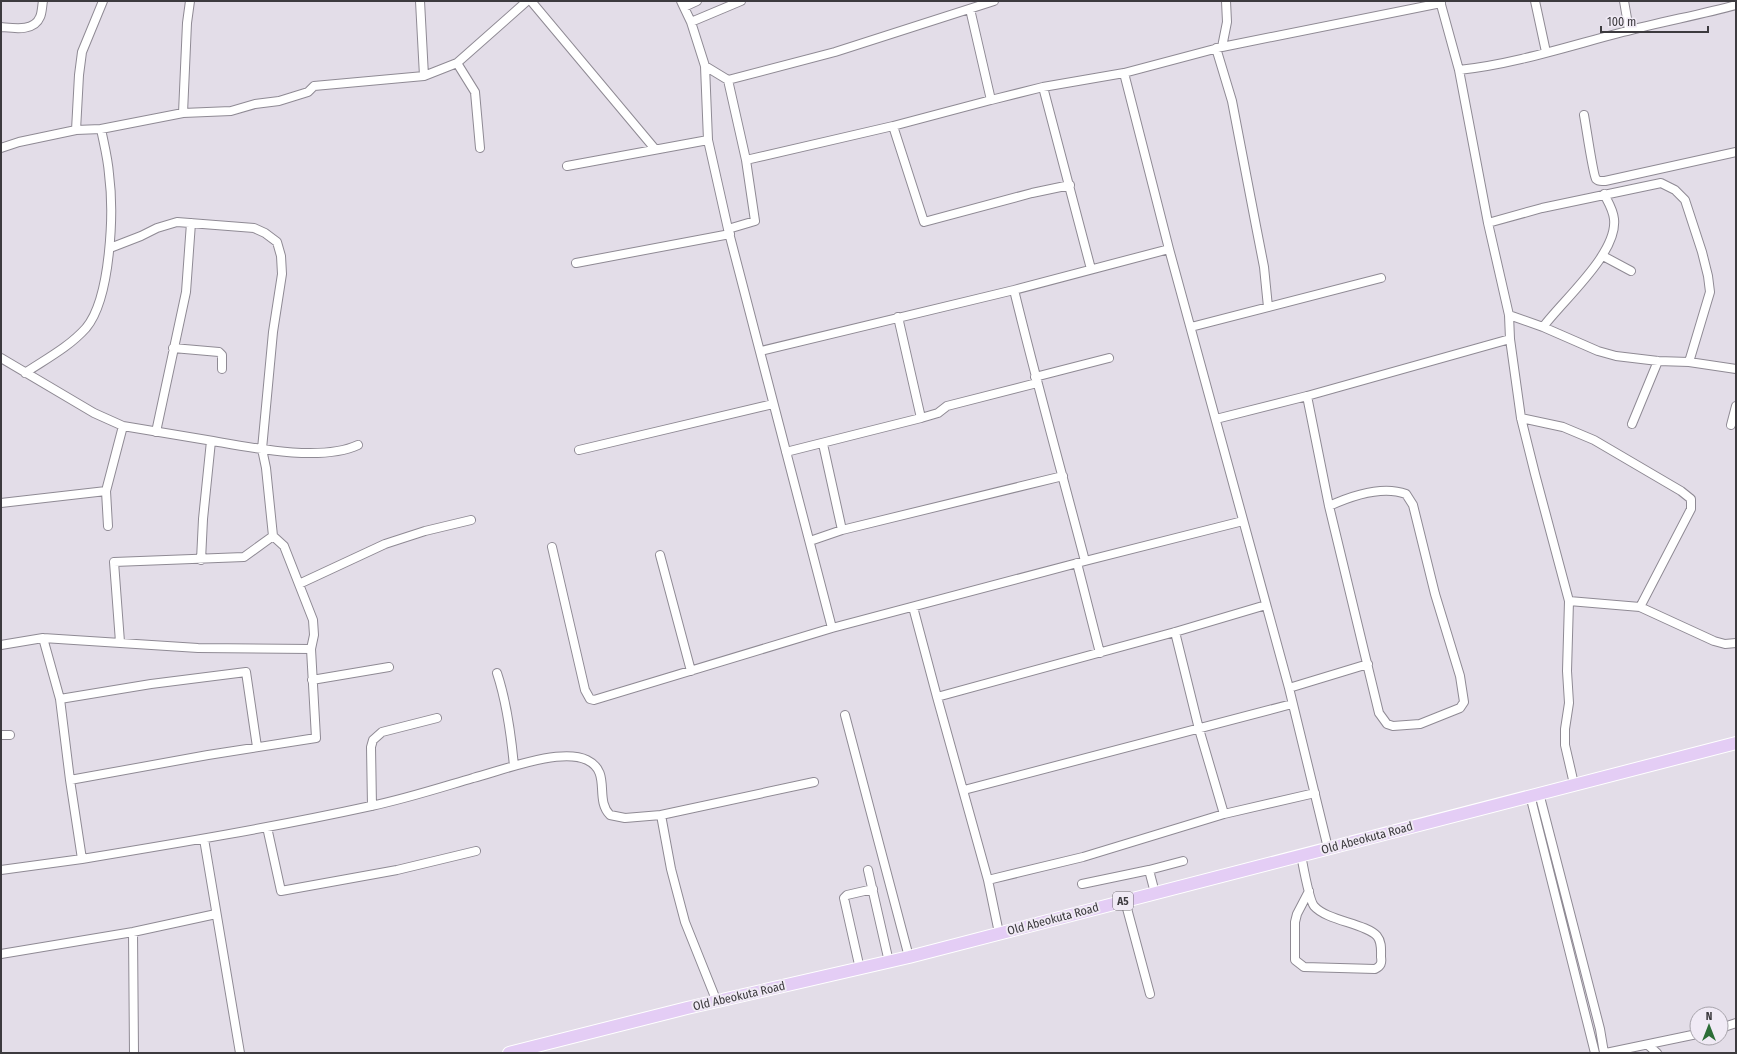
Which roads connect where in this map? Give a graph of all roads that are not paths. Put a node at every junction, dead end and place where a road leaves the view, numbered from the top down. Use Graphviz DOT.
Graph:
graph roads {
  1 [pos="43,1"];
  2 [pos="103,1"];
  3 [pos="190,1"];
  4 [pos="420,1"];
  5 [pos="527,1"];
  6 [pos="531,1"];
  7 [pos="697,1"];
  8 [pos="741,1"];
  9 [pos="994,1"];
  10 [pos="1226,1"];
  11 [pos="1535,1"];
  12 [pos="1624,1"];
  13 [pos="1440,2"];
  14 [pos="683,4"];
  15 [pos="1719,5"];
  16 [pos="1736,5"];
  17 [pos="970,9"];
  18 [pos="691,22"];
  19 [pos="1,26"];
  20 [pos="1629,30"];
  21 [pos="1219,48"];
  22 [pos="1546,52"];
  23 [pos="457,63"];
  24 [pos="705,66"];
  25 [pos="1459,70"];
  26 [pos="1124,73"];
  27 [pos="424,76"];
  28 [pos="728,80"];
  29 [pos="1043,87"];
  30 [pos="991,100"];
  31 [pos="183,113"];
  32 [pos="1584,115"];
  33 [pos="893,126"];
  34 [pos="101,129"];
  35 [pos="76,130"];
  36 [pos="708,140"];
  37 [pos="1,148"];
  38 [pos="480,148"];
  39 [pos="655,149"];
  40 [pos="1736,152"];
  41 [pos="746,160"];
  42 [pos="567,166"];
  43 [pos="1070,185"];
  44 [pos="1604,194"];
  45 [pos="191,223"];
  46 [pos="1488,223"];
  47 [pos="729,232"];
  48 [pos="110,248"];
  49 [pos="1169,250"];
  50 [pos="1603,256"];
  51 [pos="576,263"];
  52 [pos="1091,269"];
  53 [pos="1631,271"];
  54 [pos="1381,278"];
  55 [pos="1014,290"];
  56 [pos="1268,307"];
  57 [pos="1510,314"];
  58 [pos="898,318"];
  59 [pos="1544,326"];
  60 [pos="1191,327"];
  61 [pos="1510,339"];
  62 [pos="173,348"];
  63 [pos="761,351"];
  64 [pos="1,358"];
  65 [pos="1109,358"];
  66 [pos="1658,361"];
  67 [pos="1689,362"];
  68 [pos="222,369"];
  69 [pos="1736,369"];
  70 [pos="25,373"];
  71 [pos="1036,380"];
  72 [pos="1307,396"];
  73 [pos="773,404"];
  74 [pos="1736,406"];
  75 [pos="921,418"];
  76 [pos="1521,418"];
  77 [pos="1216,419"];
  78 [pos="1632,424"];
  79 [pos="1731,425"];
  80 [pos="123,426"];
  81 [pos="156,432"];
  82 [pos="211,441"];
  83 [pos="823,444"];
  84 [pos="358,445"];
  85 [pos="262,449"];
  86 [pos="579,450"];
  87 [pos="786,452"];
  88 [pos="1063,476"];
  89 [pos="106,491"];
  90 [pos="1,503"];
  91 [pos="1329,506"];
  92 [pos="471,520"];
  93 [pos="1243,521"];
  94 [pos="108,526"];
  95 [pos="842,530"];
  96 [pos="273,536"];
  97 [pos="810,541"];
  98 [pos="552,547"];
  99 [pos="660,556"];
  100 [pos="201,560"];
  101 [pos="1081,562"];
  102 [pos="299,584"];
  103 [pos="1569,601"];
  104 [pos="1266,605"];
  105 [pos="914,607"];
  106 [pos="1640,607"];
  107 [pos="832,628"];
  108 [pos="1175,632"];
  109 [pos="43,638"];
  110 [pos="120,642"];
  111 [pos="1736,643"];
  112 [pos="1,645"];
  113 [pos="311,649"];
  114 [pos="1100,653"];
  115 [pos="1368,664"];
  116 [pos="389,667"];
  117 [pos="691,671"];
  118 [pos="497,673"];
  119 [pos="312,680"];
  120 [pos="1289,688"];
  121 [pos="937,696"];
  122 [pos="60,699"];
  123 [pos="1292,704"];
  124 [pos="845,716"];
  125 [pos="437,718"];
  126 [pos="1199,729"];
  127 [pos="1,735"];
  128 [pos="10,735"];
  129 [pos="1736,743"];
  130 [pos="257,748"];
  131 [pos="514,766"];
  132 [pos="70,780"];
  133 [pos="814,782"];
  134 [pos="1574,784"];
  135 [pos="964,790"];
  136 [pos="1314,793"];
  137 [pos="1535,794"];
  138 [pos="372,806"];
  139 [pos="1224,814"];
  140 [pos="661,815"];
  141 [pos="267,827"];
  142 [pos="204,839"];
  143 [pos="1328,848"];
  144 [pos="476,851"];
  145 [pos="1301,855"];
  146 [pos="82,858"];
  147 [pos="1183,861"];
  148 [pos="1,870"];
  149 [pos="868,870"];
  150 [pos="1149,870"];
  151 [pos="988,880"];
  152 [pos="1082,884"];
  153 [pos="873,888"];
  154 [pos="1309,890"];
  155 [pos="1155,893"];
  156 [pos="1124,901"];
  157 [pos="216,914"];
  158 [pos="133,932"];
  159 [pos="999,933"];
  160 [pos="1,954"];
  161 [pos="909,957"];
  162 [pos="889,962"];
  163 [pos="860,969"];
  164 [pos="1150,994"];
  165 [pos="717,1002"];
  166 [pos="1689,1036"];
  167 [pos="1648,1045"];
  168 [pos="134,1053"];
  169 [pos="240,1053"];
  170 [pos="509,1053"];
  171 [pos="1595,1053"];
  172 [pos="1605,1053"];
  173 [pos="1657,1053"];
  1 -- 19 [label="street"];
  2 -- 35 [label="street"];
  3 -- 31 [label="street"];
  4 -- 27 [label="street"];
  5 -- 23 [label="street"];
  6 -- 39 [label="street"];
  7 -- 14 [label="street"];
  8 -- 18 [label="street"];
  9 -- 17 [label="street"];
  10 -- 21 [label="street"];
  11 -- 22 [label="street"];
  12 -- 20 [label="street"];
  13 -- 21 [label="street"];
  13 -- 25 [label="street"];
  14 -- 18 [label="street"];
  15 -- 16 [label="street"];
  15 -- 20 [label="street"];
  17 -- 28 [label="street"];
  17 -- 30 [label="street"];
  18 -- 24 [label="street"];
  20 -- 22 [label="street"];
  21 -- 26 [label="street"];
  21 -- 56 [label="street"];
  22 -- 25 [label="street"];
  23 -- 27 [label="street"];
  23 -- 38 [label="street"];
  24 -- 28 [label="street"];
  24 -- 36 [label="street"];
  25 -- 46 [label="street"];
  26 -- 29 [label="street"];
  26 -- 49 [label="street"];
  27 -- 31 [label="street"];
  28 -- 41 [label="street"];
  29 -- 30 [label="street"];
  29 -- 43 [label="street"];
  30 -- 33 [label="street"];
  31 -- 34 [label="street"];
  32 -- 40 [label="street"];
  33 -- 41 [label="street"];
  33 -- 43 [label="street"];
  34 -- 35 [label="street"];
  34 -- 48 [label="street"];
  35 -- 37 [label="street"];
  36 -- 39 [label="street"];
  36 -- 47 [label="street"];
  39 -- 42 [label="street"];
  41 -- 47 [label="street"];
  43 -- 52 [label="street"];
  44 -- 46 [label="street"];
  44 -- 50 [label="street"];
  44 -- 67 [label="street"];
  45 -- 48 [label="street"];
  45 -- 62 [label="street"];
  45 -- 85 [label="street"];
  46 -- 57 [label="street"];
  47 -- 51 [label="street"];
  47 -- 63 [label="street"];
  48 -- 70 [label="street"];
  49 -- 52 [label="street"];
  49 -- 60 [label="street"];
  50 -- 53 [label="street"];
  50 -- 59 [label="street"];
  52 -- 55 [label="street"];
  54 -- 56 [label="street"];
  55 -- 58 [label="street"];
  55 -- 71 [label="street"];
  56 -- 60 [label="street"];
  57 -- 59 [label="street"];
  57 -- 61 [label="street"];
  58 -- 63 [label="street"];
  58 -- 75 [label="street"];
  59 -- 66 [label="street"];
  60 -- 77 [label="street"];
  61 -- 72 [label="street"];
  61 -- 76 [label="street"];
  62 -- 68 [label="street"];
  62 -- 81 [label="street"];
  63 -- 73 [label="street"];
  64 -- 70 [label="street"];
  65 -- 71 [label="street"];
  66 -- 67 [label="street"];
  66 -- 78 [label="street"];
  67 -- 69 [label="street"];
  70 -- 80 [label="street"];
  71 -- 75 [label="street"];
  71 -- 88 [label="street"];
  72 -- 77 [label="street"];
  72 -- 91 [label="street"];
  73 -- 86 [label="street"];
  73 -- 87 [label="street"];
  74 -- 79 [label="street"];
  75 -- 83 [label="street"];
  76 -- 103 [label="street"];
  76 -- 106 [label="street"];
  77 -- 93 [label="street"];
  80 -- 81 [label="street"];
  80 -- 89 [label="street"];
  81 -- 82 [label="street"];
  82 -- 85 [label="street"];
  82 -- 100 [label="street"];
  83 -- 87 [label="street"];
  83 -- 95 [label="street"];
  84 -- 85 [label="street"];
  85 -- 96 [label="street"];
  87 -- 97 [label="street"];
  88 -- 95 [label="street"];
  88 -- 101 [label="street"];
  89 -- 90 [label="street"];
  89 -- 94 [label="street"];
  91 -- 115 [label="street"];
  91 -- 115 [label="street"];
  92 -- 102 [label="street"];
  93 -- 101 [label="street"];
  93 -- 104 [label="street"];
  95 -- 97 [label="street"];
  96 -- 100 [label="street"];
  96 -- 102 [label="street"];
  97 -- 107 [label="street"];
  98 -- 117 [label="street"];
  99 -- 117 [label="street"];
  100 -- 110 [label="street"];
  101 -- 105 [label="street"];
  101 -- 114 [label="street"];
  102 -- 113 [label="street"];
  103 -- 106 [label="street"];
  103 -- 134 [label="street"];
  104 -- 108 [label="street"];
  104 -- 120 [label="street"];
  105 -- 107 [label="street"];
  105 -- 121 [label="street"];
  106 -- 111 [label="street"];
  107 -- 117 [label="street"];
  108 -- 114 [label="street"];
  108 -- 126 [label="street"];
  109 -- 110 [label="street"];
  109 -- 112 [label="street"];
  109 -- 122 [label="street"];
  110 -- 113 [label="street"];
  113 -- 119 [label="street"];
  114 -- 121 [label="street"];
  115 -- 120 [label="street"];
  116 -- 119 [label="street"];
  118 -- 131 [label="street"];
  119 -- 130 [label="street"];
  120 -- 123 [label="street"];
  121 -- 135 [label="street"];
  122 -- 130 [label="street"];
  122 -- 132 [label="street"];
  123 -- 126 [label="street"];
  123 -- 136 [label="street"];
  124 -- 161 [label="street"];
  125 -- 138 [label="street"];
  126 -- 135 [label="street"];
  126 -- 139 [label="street"];
  127 -- 128 [label="street"];
  129 -- 134 [label="highway, Old Abeokuta Road / A5"];
  130 -- 132 [label="street"];
  131 -- 138 [label="street"];
  131 -- 140 [label="street"];
  132 -- 146 [label="street"];
  133 -- 140 [label="street"];
  134 -- 137 [label="highway, Old Abeokuta Road / A5"];
  135 -- 151 [label="street"];
  136 -- 139 [label="street"];
  136 -- 143 [label="street"];
  137 -- 143 [label="highway, Old Abeokuta Road / A5"];
  137 -- 171 [label="street"];
  137 -- 172 [label="street"];
  138 -- 141 [label="street"];
  139 -- 151 [label="street"];
  140 -- 165 [label="street"];
  141 -- 142 [label="street"];
  141 -- 144 [label="street"];
  142 -- 146 [label="street"];
  142 -- 157 [label="street"];
  143 -- 145 [label="highway, Old Abeokuta Road / A5"];
  145 -- 154 [label="street"];
  145 -- 155 [label="highway, Old Abeokuta Road / A5"];
  146 -- 148 [label="street"];
  147 -- 150 [label="street"];
  149 -- 153 [label="street"];
  150 -- 152 [label="street"];
  150 -- 155 [label="street"];
  151 -- 159 [label="street"];
  153 -- 162 [label="street"];
  153 -- 163 [label="street"];
  154 -- 154 [label="street"];
  155 -- 156 [label="highway, Old Abeokuta Road / A5"];
  156 -- 159 [label="highway, Old Abeokuta Road / A5"];
  156 -- 164 [label="street"];
  157 -- 158 [label="street"];
  157 -- 169 [label="street"];
  158 -- 160 [label="street"];
  158 -- 168 [label="street"];
  159 -- 161 [label="highway, Old Abeokuta Road / A5"];
  161 -- 162 [label="highway, Old Abeokuta Road / A5"];
  162 -- 163 [label="highway, Old Abeokuta Road / A5"];
  163 -- 165 [label="highway, Old Abeokuta Road / A5"];
  165 -- 170 [label="highway, Old Abeokuta Road / A5"];
  166 -- 167 [label="street"];
  167 -- 172 [label="street"];
  167 -- 173 [label="street"];
}
